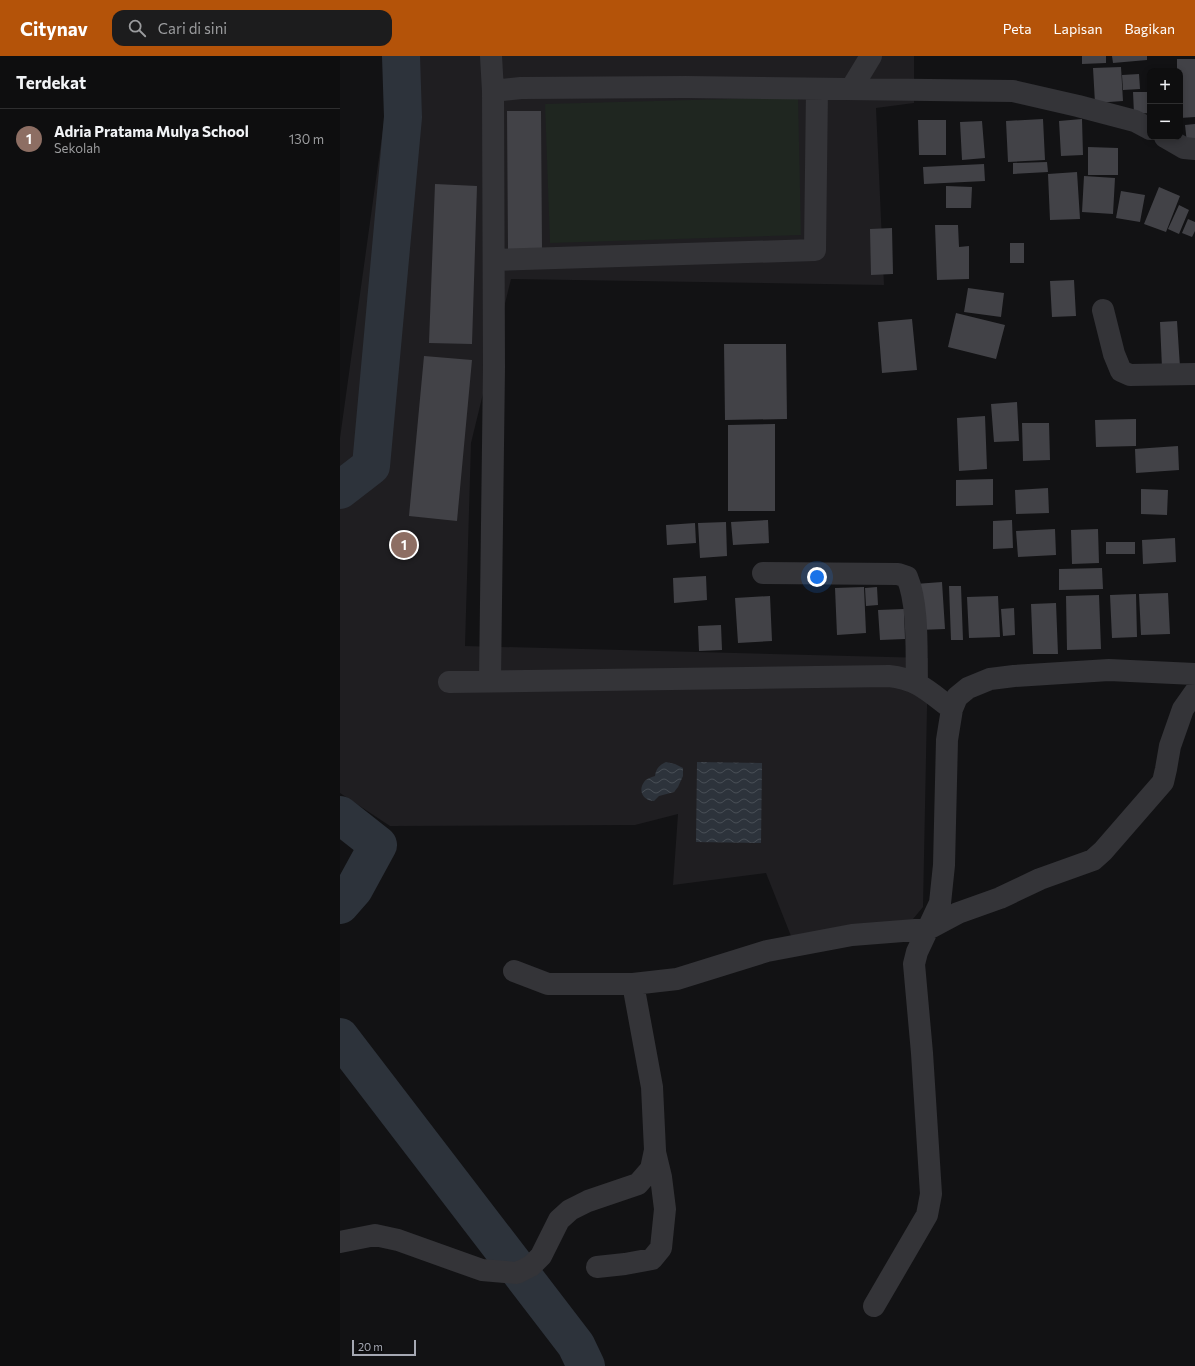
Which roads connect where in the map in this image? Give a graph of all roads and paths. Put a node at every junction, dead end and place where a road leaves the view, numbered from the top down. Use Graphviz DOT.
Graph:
graph roads {
  1 [pos="491,56"];
  2 [pos="871,56"];
  3 [pos="817,89"];
  4 [pos="851,89"];
  5 [pos="493,91"];
  6 [pos="1147,127"];
  7 [pos="1170,140"];
  8 [pos="1195,149"];
  9 [pos="494,260"];
  10 [pos="1103,310"];
  11 [pos="1195,374"];
  12 [pos="763,573"];
  13 [pos="1195,674"];
  14 [pos="490,681"];
  15 [pos="449,682"];
  16 [pos="917,683"];
  17 [pos="1195,692"];
  18 [pos="952,709"];
  19 [pos="928,929"];
  20 [pos="514,971"];
  21 [pos="633,984"];
  22 [pos="655,1150"];
  23 [pos="340,1242"];
  24 [pos="597,1267"];
  25 [pos="874,1306"];
  1 -- 5 [label="street"];
  2 -- 4 [label="street"];
  3 -- 4 [label="street"];
  3 -- 5 [label="street"];
  3 -- 9 [label="street"];
  4 -- 6 [label="street"];
  5 -- 9 [label="street"];
  7 -- 8 [label="street"];
  9 -- 14 [label="street"];
  10 -- 11 [label="street"];
  12 -- 16 [label="street"];
  13 -- 18 [label="street"];
  14 -- 15 [label="street"];
  14 -- 16 [label="street"];
  16 -- 18 [label="street"];
  17 -- 19 [label="street"];
  18 -- 19 [label="street"];
  19 -- 21 [label="street"];
  19 -- 25 [label="street"];
  20 -- 21 [label="street"];
  21 -- 22 [label="street"];
  22 -- 23 [label="street"];
  22 -- 24 [label="street"];
}
